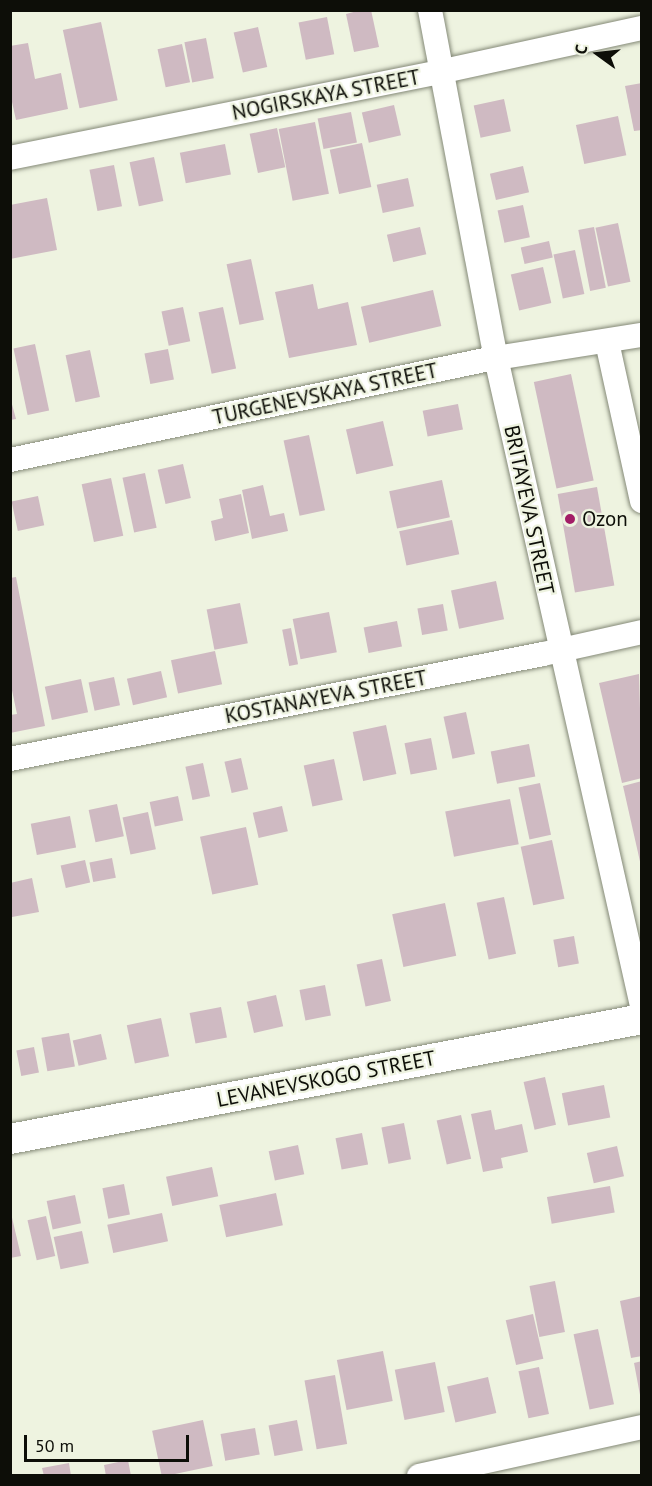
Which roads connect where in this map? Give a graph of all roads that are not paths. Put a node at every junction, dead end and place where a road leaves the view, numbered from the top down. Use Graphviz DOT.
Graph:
graph roads {
  1 [pos="430,10"];
  2 [pos="642,28"];
  3 [pos="444,71"];
  4 [pos="10,158"];
  5 [pos="642,335"];
  6 [pos="607,342"];
  7 [pos="496,358"];
  8 [pos="10,460"];
  9 [pos="642,501"];
  10 [pos="642,632"];
  11 [pos="560,651"];
  12 [pos="10,759"];
  13 [pos="642,1006"];
  14 [pos="642,1020"];
  15 [pos="10,1139"];
  16 [pos="642,1427"];
  17 [pos="419,1476"];
  1 -- 3 [label="street, BRITAYEVA STREET"];
  2 -- 3 [label="street, NOGIRSKAYA STREET"];
  3 -- 4 [label="street, NOGIRSKAYA STREET"];
  3 -- 7 [label="street, BRITAYEVA STREET"];
  5 -- 6 [label="street, TURGENEVSKAYA STREET"];
  6 -- 7 [label="street, TURGENEVSKAYA STREET"];
  6 -- 9 [label="street"];
  7 -- 8 [label="street, TURGENEVSKAYA STREET"];
  7 -- 11 [label="street, BRITAYEVA STREET"];
  10 -- 11 [label="street, KOSTANAYEVA STREET"];
  11 -- 12 [label="street, KOSTANAYEVA STREET"];
  11 -- 13 [label="street, BRITAYEVA STREET"];
  14 -- 15 [label="street, LEVANEVSKOGO STREET"];
  16 -- 17 [label="street"];
}
